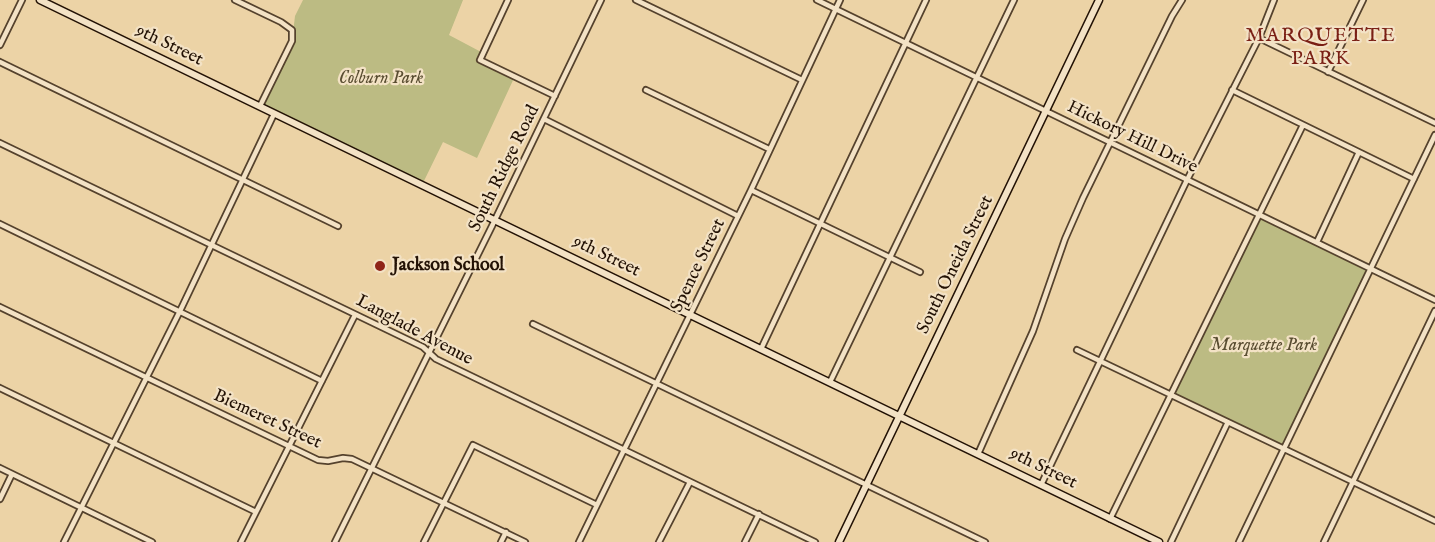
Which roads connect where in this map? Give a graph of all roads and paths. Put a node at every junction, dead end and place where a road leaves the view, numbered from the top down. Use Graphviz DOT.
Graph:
graph roads {
  1 [pos="22,0"];
  2 [pos="40,0"];
  3 [pos="235,0"];
  4 [pos="508,0"];
  5 [pos="602,0"];
  6 [pos="636,0"];
  7 [pos="817,0"];
  8 [pos="840,0"];
  9 [pos="926,0"];
  10 [pos="1014,0"];
  11 [pos="1099,0"];
  12 [pos="1182,0"];
  13 [pos="1274,0"];
  14 [pos="1363,0"];
  15 [pos="836,9"];
  16 [pos="1259,38"];
  17 [pos="906,43"];
  18 [pos="0,45"];
  19 [pos="0,62"];
  20 [pos="1328,72"];
  21 [pos="977,77"];
  22 [pos="802,80"];
  23 [pos="646,90"];
  24 [pos="1232,90"];
  25 [pos="555,96"];
  26 [pos="260,106"];
  27 [pos="1046,111"];
  28 [pos="274,114"];
  29 [pos="544,119"];
  30 [pos="1435,123"];
  31 [pos="1303,125"];
  32 [pos="1435,135"];
  33 [pos="1110,142"];
  34 [pos="0,143"];
  35 [pos="769,149"];
  36 [pos="1359,152"];
  37 [pos="1414,179"];
  38 [pos="242,180"];
  39 [pos="1187,180"];
  40 [pos="751,190"];
  41 [pos="1260,215"];
  42 [pos="738,216"];
  43 [pos="495,220"];
  44 [pos="820,223"];
  45 [pos="0,225"];
  46 [pos="338,226"];
  47 [pos="1317,242"];
  48 [pos="211,245"];
  49 [pos="890,257"];
  50 [pos="1370,269"];
  51 [pos="920,272"];
  52 [pos="1435,300"];
  53 [pos="0,307"];
  54 [pos="1435,311"];
  55 [pos="180,312"];
  56 [pos="356,315"];
  57 [pos="690,315"];
  58 [pos="534,324"];
  59 [pos="761,349"];
  60 [pos="1077,350"];
  61 [pos="430,353"];
  62 [pos="1100,362"];
  63 [pos="146,378"];
  64 [pos="322,381"];
  65 [pos="830,382"];
  66 [pos="657,383"];
  67 [pos="0,388"];
  68 [pos="1171,395"];
  69 [pos="900,417"];
  70 [pos="1228,422"];
  71 [pos="113,443"];
  72 [pos="289,447"];
  73 [pos="1283,449"];
  74 [pos="624,450"];
  75 [pos="978,454"];
  76 [pos="0,468"];
  77 [pos="373,468"];
  78 [pos="12,474"];
  79 [pos="690,482"];
  80 [pos="1353,482"];
  81 [pos="867,485"];
  82 [pos="1041,485"];
  83 [pos="0,499"];
  84 [pos="444,502"];
  85 [pos="597,505"];
  86 [pos="81,507"];
  87 [pos="256,512"];
  88 [pos="759,514"];
  89 [pos="1110,519"];
  90 [pos="1435,521"];
  91 [pos="506,532"];
  92 [pos="64,542"];
  93 [pos="152,542"];
  94 [pos="241,542"];
  95 [pos="335,542"];
  96 [pos="424,542"];
  97 [pos="501,542"];
  98 [pos="525,542"];
  99 [pos="579,542"];
  100 [pos="659,542"];
  101 [pos="745,542"];
  102 [pos="815,542"];
  103 [pos="839,542"];
  104 [pos="985,542"];
  105 [pos="1159,542"];
  106 [pos="1171,542"];
  107 [pos="1239,542"];
  108 [pos="1324,542"];
  1 -- 18 [label="street"];
  2 -- 26 [label="street, 9th Street"];
  3 -- 26 [label="street"];
  4 -- 25 [label="street"];
  5 -- 25 [label="street, South Ridge Road"];
  6 -- 22 [label="street"];
  7 -- 15 [label="street, Hickory Hill Drive"];
  8 -- 15 [label="street, Spence Street"];
  9 -- 17 [label="street"];
  10 -- 21 [label="street"];
  11 -- 27 [label="street, South Oneida Street"];
  12 -- 33 [label="street"];
  13 -- 16 [label="street"];
  14 -- 20 [label="street"];
  15 -- 17 [label="street, Hickory Hill Drive"];
  15 -- 22 [label="street, Spence Street"];
  16 -- 20 [label="street"];
  16 -- 24 [label="street"];
  17 -- 21 [label="street, Hickory Hill Drive"];
  17 -- 44 [label="street"];
  19 -- 38 [label="street"];
  20 -- 30 [label="street"];
  21 -- 27 [label="street, Hickory Hill Drive"];
  21 -- 49 [label="street"];
  22 -- 35 [label="street, Spence Street"];
  23 -- 35 [label="street"];
  24 -- 31 [label="street"];
  24 -- 39 [label="street"];
  25 -- 29 [label="street, South Ridge Road"];
  26 -- 28 [label="street, 9th Street"];
  27 -- 33 [label="street, Hickory Hill Drive"];
  27 -- 69 [label="street, South Oneida Street"];
  28 -- 38 [label="street"];
  28 -- 43 [label="street, 9th Street"];
  29 -- 42 [label="street"];
  29 -- 43 [label="street, South Ridge Road"];
  31 -- 36 [label="street"];
  31 -- 41 [label="street"];
  32 -- 37 [label="street"];
  33 -- 39 [label="street, Hickory Hill Drive"];
  33 -- 75 [label="street"];
  34 -- 48 [label="street, Langlade Avenue"];
  35 -- 40 [label="street, Spence Street"];
  36 -- 37 [label="street"];
  36 -- 47 [label="street"];
  37 -- 50 [label="street"];
  38 -- 46 [label="street"];
  38 -- 48 [label="street"];
  39 -- 41 [label="street, Hickory Hill Drive"];
  39 -- 62 [label="street"];
  40 -- 42 [label="street, Spence Street"];
  40 -- 44 [label="street"];
  41 -- 47 [label="street, Hickory Hill Drive"];
  41 -- 68 [label="street"];
  42 -- 57 [label="street, Spence Street"];
  43 -- 57 [label="street, 9th Street"];
  43 -- 61 [label="street, South Ridge Road"];
  44 -- 49 [label="street"];
  44 -- 59 [label="street"];
  45 -- 55 [label="street"];
  47 -- 50 [label="street, Hickory Hill Drive"];
  48 -- 55 [label="street"];
  48 -- 56 [label="street, Langlade Avenue"];
  49 -- 51 [label="street"];
  49 -- 65 [label="street"];
  50 -- 52 [label="street, Hickory Hill Drive"];
  50 -- 73 [label="street"];
  53 -- 63 [label="street, Biemeret Street"];
  54 -- 80 [label="street"];
  55 -- 63 [label="street"];
  55 -- 64 [label="street"];
  56 -- 61 [label="street, Langlade Avenue"];
  56 -- 64 [label="street"];
  57 -- 59 [label="street, 9th Street"];
  57 -- 66 [label="street, Spence Street"];
  58 -- 66 [label="street"];
  59 -- 65 [label="street, 9th Street"];
  60 -- 62 [label="street"];
  61 -- 74 [label="street, Langlade Avenue"];
  61 -- 77 [label="street, South Ridge Road"];
  62 -- 68 [label="street"];
  62 -- 82 [label="street"];
  63 -- 71 [label="street"];
  63 -- 72 [label="street, Biemeret Street"];
  64 -- 72 [label="street"];
  65 -- 69 [label="street, 9th Street"];
  66 -- 74 [label="street, Spence Street"];
  66 -- 81 [label="street"];
  67 -- 71 [label="street"];
  68 -- 70 [label="street"];
  68 -- 89 [label="street"];
  69 -- 75 [label="street, 9th Street"];
  69 -- 81 [label="street, South Oneida Street"];
  70 -- 73 [label="street"];
  70 -- 106 [label="street"];
  71 -- 86 [label="street"];
  71 -- 87 [label="street"];
  72 -- 77 [label="street, Biemeret Street"];
  72 -- 87 [label="street"];
  73 -- 80 [label="street"];
  73 -- 107 [label="street"];
  74 -- 79 [label="street, Langlade Avenue"];
  74 -- 85 [label="street, Spence Street"];
  75 -- 82 [label="street, 9th Street"];
  76 -- 78 [label="street"];
  77 -- 84 [label="street, Biemeret Street"];
  77 -- 95 [label="street, South Ridge Road"];
  78 -- 83 [label="street"];
  78 -- 86 [label="street"];
  79 -- 88 [label="street, Langlade Avenue"];
  79 -- 100 [label="street"];
  80 -- 90 [label="street"];
  80 -- 108 [label="street"];
  81 -- 103 [label="street, South Oneida Street"];
  81 -- 104 [label="street"];
  82 -- 89 [label="street, 9th Street"];
  84 -- 85 [label="street"];
  84 -- 91 [label="street, Biemeret Street"];
  84 -- 96 [label="street"];
  85 -- 99 [label="street, Spence Street"];
  86 -- 92 [label="street"];
  86 -- 93 [label="street"];
  87 -- 94 [label="street"];
  88 -- 101 [label="street"];
  88 -- 102 [label="street, Langlade Avenue"];
  89 -- 105 [label="street, 9th Street"];
  91 -- 97 [label="street"];
  91 -- 98 [label="street, Biemeret Street"];
}
